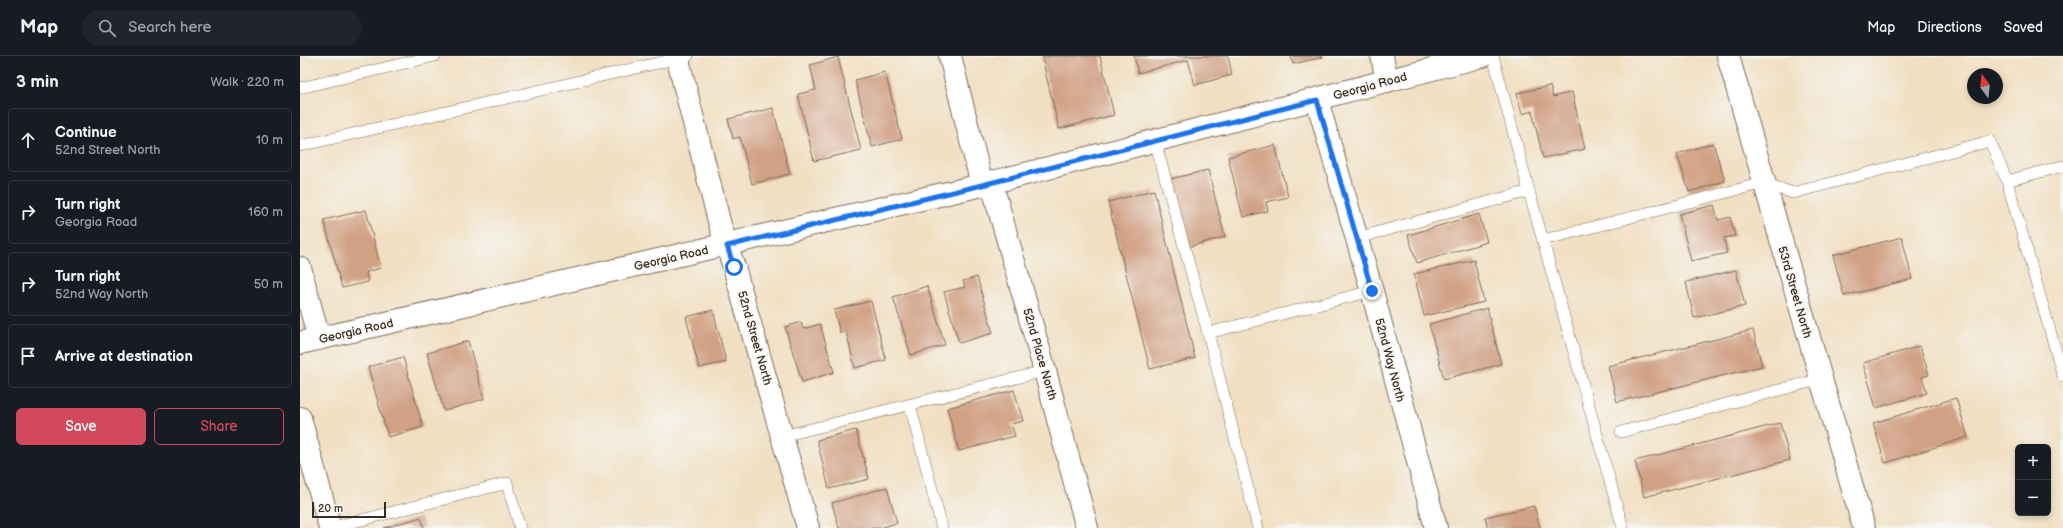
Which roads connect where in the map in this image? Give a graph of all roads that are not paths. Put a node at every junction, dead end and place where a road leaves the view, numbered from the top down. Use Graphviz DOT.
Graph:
graph roads {
  1 [pos="435,56"];
  2 [pos="950,56"];
  3 [pos="1382,56"];
  4 [pos="1483,56"];
  5 [pos="1493,56"];
  6 [pos="1728,56"];
  7 [pos="681,57"];
  8 [pos="1387,81"];
  9 [pos="300,88"];
  10 [pos="1317,100"];
  11 [pos="1155,141"];
  12 [pos="300,146"];
  13 [pos="2063,166"];
  14 [pos="2007,181"];
  15 [pos="986,183"];
  16 [pos="1764,183"];
  17 [pos="1529,191"];
  18 [pos="1357,238"];
  19 [pos="1543,240"];
  20 [pos="727,246"];
  21 [pos="300,268"];
  22 [pos="1372,291"];
  23 [pos="1208,334"];
  24 [pos="309,341"];
  25 [pos="1045,371"];
  26 [pos="2063,376"];
  27 [pos="1821,379"];
  28 [pos="910,405"];
  29 [pos="300,418"];
  30 [pos="1621,432"];
  31 [pos="784,436"];
  32 [pos="330,528"];
  33 [pos="520,528"];
  34 [pos="808,528"];
  35 [pos="942,528"];
  36 [pos="1087,528"];
  37 [pos="1258,528"];
  38 [pos="1436,528"];
  39 [pos="1624,528"];
  40 [pos="1864,528"];
  1 -- 9 [label="lane"];
  2 -- 15 [label="street, 52nd Place North"];
  3 -- 8 [label="street"];
  4 -- 8 [label="street, Georgia Road"];
  5 -- 17 [label="lane"];
  6 -- 16 [label="street, 53rd Street North"];
  7 -- 12 [label="lane"];
  7 -- 20 [label="street, 52nd Street North"];
  8 -- 10 [label="street, Georgia Road"];
  10 -- 11 [label="street, Georgia Road"];
  10 -- 18 [label="street, 52nd Way North"];
  11 -- 15 [label="street, Georgia Road"];
  11 -- 23 [label="lane"];
  13 -- 14 [label="lane"];
  14 -- 16 [label="lane"];
  14 -- 26 [label="lane"];
  15 -- 20 [label="street, Georgia Road"];
  15 -- 25 [label="street, 52nd Place North"];
  16 -- 19 [label="lane"];
  16 -- 27 [label="street, 53rd Street North"];
  17 -- 18 [label="lane"];
  17 -- 19 [label="lane"];
  18 -- 22 [label="street, 52nd Way North"];
  19 -- 39 [label="lane"];
  20 -- 24 [label="street, Georgia Road"];
  20 -- 31 [label="street, 52nd Street North"];
  21 -- 24 [label="street"];
  22 -- 23 [label="lane"];
  22 -- 38 [label="street, 52nd Way North"];
  23 -- 37 [label="lane"];
  25 -- 28 [label="lane"];
  25 -- 36 [label="street, 52nd Place North"];
  27 -- 30 [label="lane"];
  27 -- 40 [label="street, 53rd Street North"];
  28 -- 31 [label="lane"];
  28 -- 35 [label="lane"];
  29 -- 32 [label="street"];
  31 -- 34 [label="street, 52nd Street North"];
  32 -- 33 [label="lane"];
}
